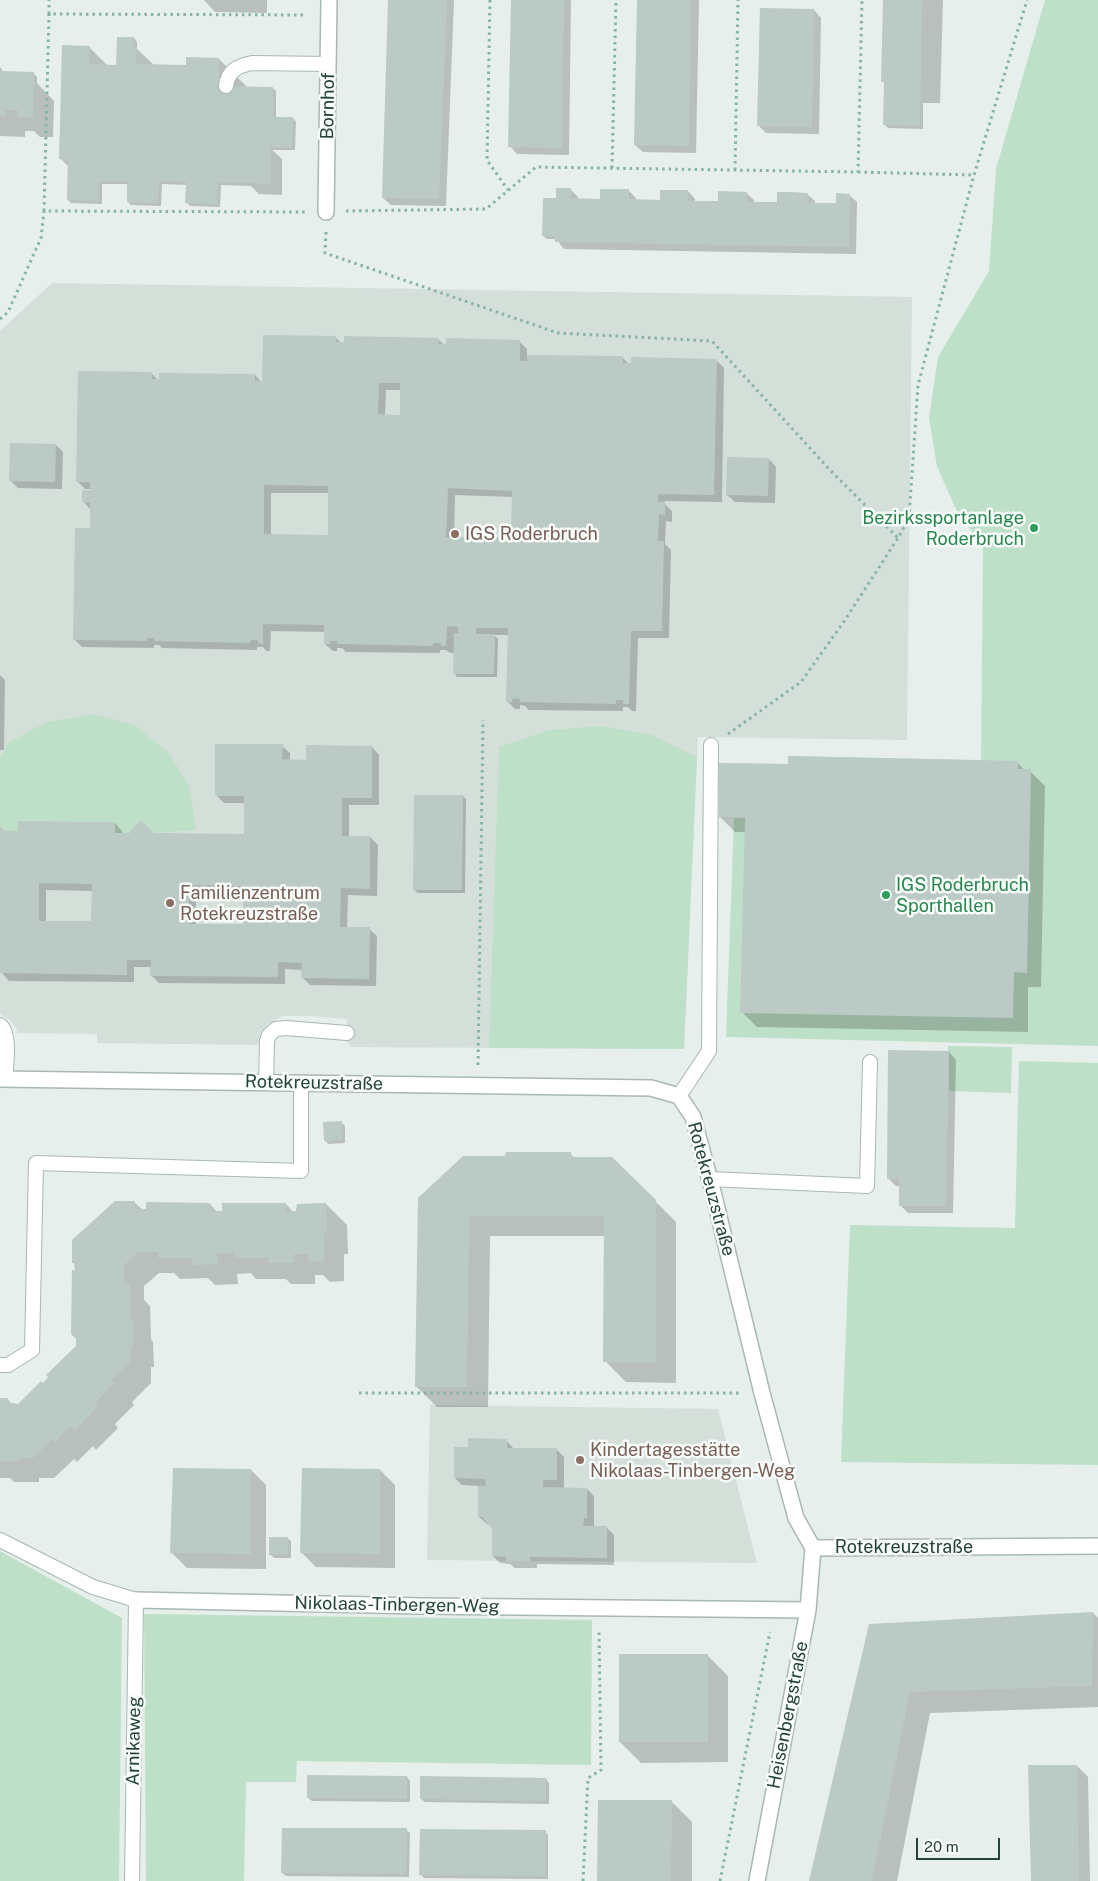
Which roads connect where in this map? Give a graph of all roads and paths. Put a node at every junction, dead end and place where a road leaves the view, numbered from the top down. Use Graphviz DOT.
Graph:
graph roads {
  1 [pos="49,0"];
  2 [pos="329,0"];
  3 [pos="490,0"];
  4 [pos="616,0"];
  5 [pos="738,0"];
  6 [pos="862,0"];
  7 [pos="1027,0"];
  8 [pos="49,14"];
  9 [pos="329,15"];
  10 [pos="328,64"];
  11 [pos="226,86"];
  12 [pos="612,168"];
  13 [pos="735,170"];
  14 [pos="858,172"];
  15 [pos="974,175"];
  16 [pos="508,190"];
  17 [pos="44,211"];
  18 [pos="326,212"];
  19 [pos="0,319"];
  20 [pos="898,538"];
  21 [pos="483,720"];
  22 [pos="711,745"];
  23 [pos="0,1025"];
  24 [pos="347,1033"];
  25 [pos="870,1062"];
  26 [pos="478,1072"];
  27 [pos="3,1079"];
  28 [pos="266,1083"];
  29 [pos="301,1084"];
  30 [pos="679,1096"];
  31 [pos="709,1179"];
  32 [pos="0,1364"];
  33 [pos="359,1393"];
  34 [pos="762,1393"];
  35 [pos="0,1540"];
  36 [pos="1098,1546"];
  37 [pos="813,1548"];
  38 [pos="136,1600"];
  39 [pos="599,1608"];
  40 [pos="775,1609"];
  41 [pos="808,1610"];
  42 [pos="132,1881"];
  43 [pos="583,1881"];
  44 [pos="720,1881"];
  45 [pos="757,1881"];
  1 -- 8 [label="path"];
  2 -- 9 [label="street, Bornhof"];
  3 -- 16 [label="path"];
  4 -- 12 [label="path"];
  5 -- 13 [label="path"];
  6 -- 14 [label="path"];
  7 -- 15 [label="path"];
  8 -- 9 [label="path"];
  8 -- 17 [label="path"];
  9 -- 10 [label="street, Bornhof"];
  10 -- 11 [label="lane"];
  10 -- 18 [label="street, Bornhof"];
  12 -- 13 [label="path"];
  12 -- 16 [label="path"];
  13 -- 14 [label="path"];
  14 -- 15 [label="path"];
  15 -- 20 [label="path"];
  16 -- 18 [label="path"];
  17 -- 18 [label="path"];
  17 -- 19 [label="path"];
  18 -- 20 [label="path"];
  20 -- 22 [label="path"];
  21 -- 26 [label="path"];
  22 -- 30 [label="lane"];
  23 -- 27 [label="lane"];
  24 -- 28 [label="lane"];
  25 -- 31 [label="lane"];
  27 -- 28 [label="street, Rotekreuzstraße"];
  28 -- 29 [label="street, Rotekreuzstraße"];
  29 -- 30 [label="street, Rotekreuzstraße"];
  29 -- 32 [label="lane"];
  30 -- 31 [label="street, Rotekreuzstraße"];
  31 -- 34 [label="street, Rotekreuzstraße"];
  33 -- 34 [label="path"];
  34 -- 37 [label="street, Rotekreuzstraße"];
  35 -- 38 [label="lane, Nikolaas-Tinbergen-Weg"];
  36 -- 37 [label="street, Rotekreuzstraße"];
  37 -- 41 [label="street, Heisenbergstraße"];
  38 -- 39 [label="street, Nikolaas-Tinbergen-Weg"];
  38 -- 42 [label="lane, Arnikaweg"];
  39 -- 40 [label="street, Nikolaas-Tinbergen-Weg"];
  39 -- 43 [label="path"];
  40 -- 41 [label="street, Nikolaas-Tinbergen-Weg"];
  40 -- 44 [label="path"];
  41 -- 45 [label="street, Heisenbergstraße"];
}
